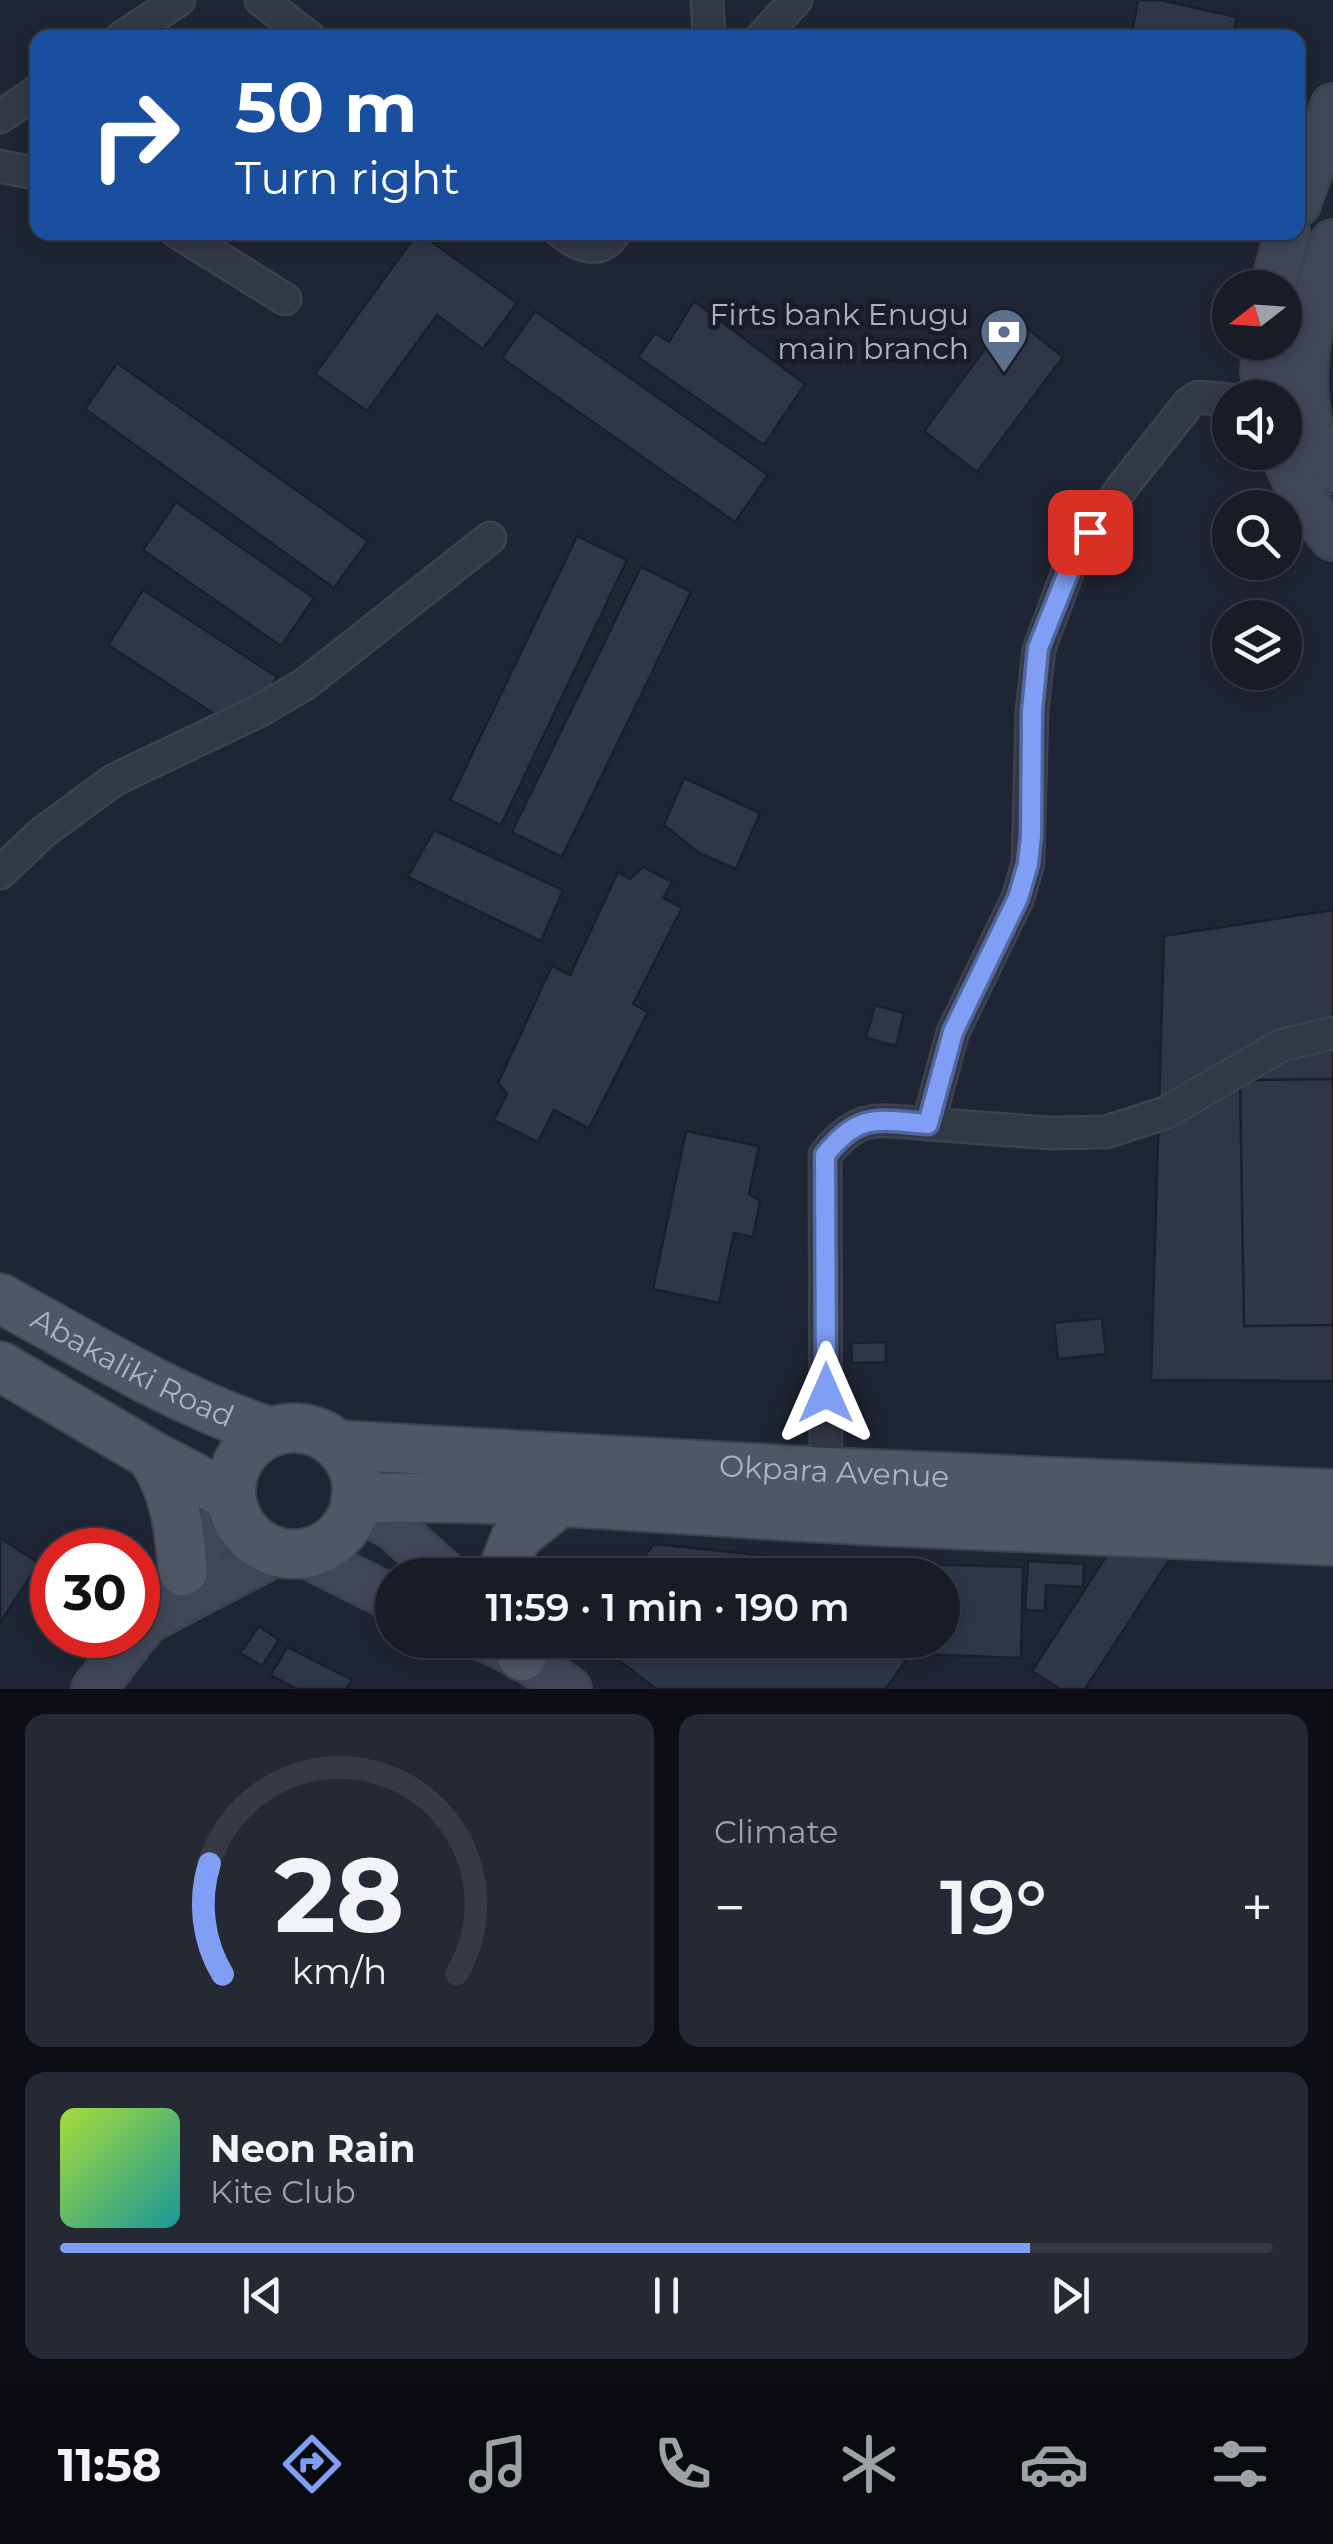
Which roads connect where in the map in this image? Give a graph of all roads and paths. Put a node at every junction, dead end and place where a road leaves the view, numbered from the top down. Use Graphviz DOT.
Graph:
graph roads {
  1 [pos="178,0"];
  2 [pos="262,0"];
  3 [pos="707,0"];
  4 [pos="796,0"];
  5 [pos="133,30"];
  6 [pos="300,30"];
  7 [pos="708,30"];
  8 [pos="768,30"];
  9 [pos="30,96"];
  10 [pos="1333,106"];
  11 [pos="0,116"];
  12 [pos="0,166"];
  13 [pos="30,172"];
  14 [pos="1305,184"];
  15 [pos="190,240"];
  16 [pos="571,240"];
  17 [pos="609,240"];
  18 [pos="1285,240"];
  19 [pos="1333,242"];
  20 [pos="1277,270"];
  21 [pos="285,298"];
  22 [pos="1212,399"];
  23 [pos="1290,470"];
  24 [pos="1333,471"];
  25 [pos="490,538"];
  26 [pos="1333,538"];
  27 [pos="0,873"];
  28 [pos="1333,1033"];
  29 [pos="928,1124"];
  30 [pos="0,1298"];
  31 [pos="0,1366"];
  32 [pos="270,1432"];
  33 [pos="336,1445"];
  34 [pos="151,1455"];
  35 [pos="826,1472"];
  36 [pos="1333,1494"];
  37 [pos="562,1500"];
  38 [pos="232,1501"];
  39 [pos="963,1501"];
  40 [pos="355,1502"];
  41 [pos="1333,1541"];
  42 [pos="291,1553"];
  43 [pos="427,1558"];
  44 [pos="506,1558"];
  45 [pos="183,1571"];
  46 [pos="375,1590"];
  47 [pos="160,1602"];
  48 [pos="160,1619"];
  49 [pos="118,1658"];
  50 [pos="525,1658"];
  51 [pos="94,1689"];
  52 [pos="570,1689"];
  1 -- 5 [label="street"];
  2 -- 6 [label="street"];
  3 -- 7 [label="street"];
  4 -- 8 [label="street"];
  9 -- 11 [label="street"];
  10 -- 14 [label="main road"];
  12 -- 13 [label="street"];
  15 -- 21 [label="street"];
  16 -- 17 [label="street"];
  18 -- 20 [label="main road"];
  19 -- 24 [label="main road"];
  22 -- 29 [label="street"];
  23 -- 26 [label="main road"];
  25 -- 27 [label="street"];
  28 -- 29 [label="street"];
  29 -- 35 [label="street"];
  30 -- 32 [label="main road, Abakaliki Road"];
  31 -- 34 [label="main road, Abakaliki Road"];
  32 -- 33 [label="main road"];
  32 -- 38 [label="main road"];
  33 -- 35 [label="main road, Okpara Avenue"];
  33 -- 40 [label="main road"];
  34 -- 38 [label="main road, Abakaliki Road"];
  34 -- 45 [label="main road"];
  35 -- 39 [label="main road, Okpara Avenue"];
  36 -- 39 [label="main road, Okpara Avenue"];
  37 -- 39 [label="main road, Okpara Avenue"];
  37 -- 40 [label="main road, Okpara Avenue"];
  37 -- 44 [label="main road"];
  38 -- 42 [label="main road"];
  38 -- 45 [label="main road"];
  39 -- 41 [label="main road, Okpara Avenue"];
  40 -- 42 [label="main road"];
  40 -- 43 [label="main road"];
  42 -- 46 [label="main road"];
  42 -- 48 [label="main road"];
  45 -- 47 [label="main road"];
  49 -- 51 [label="main road"];
  50 -- 52 [label="main road"];
}
